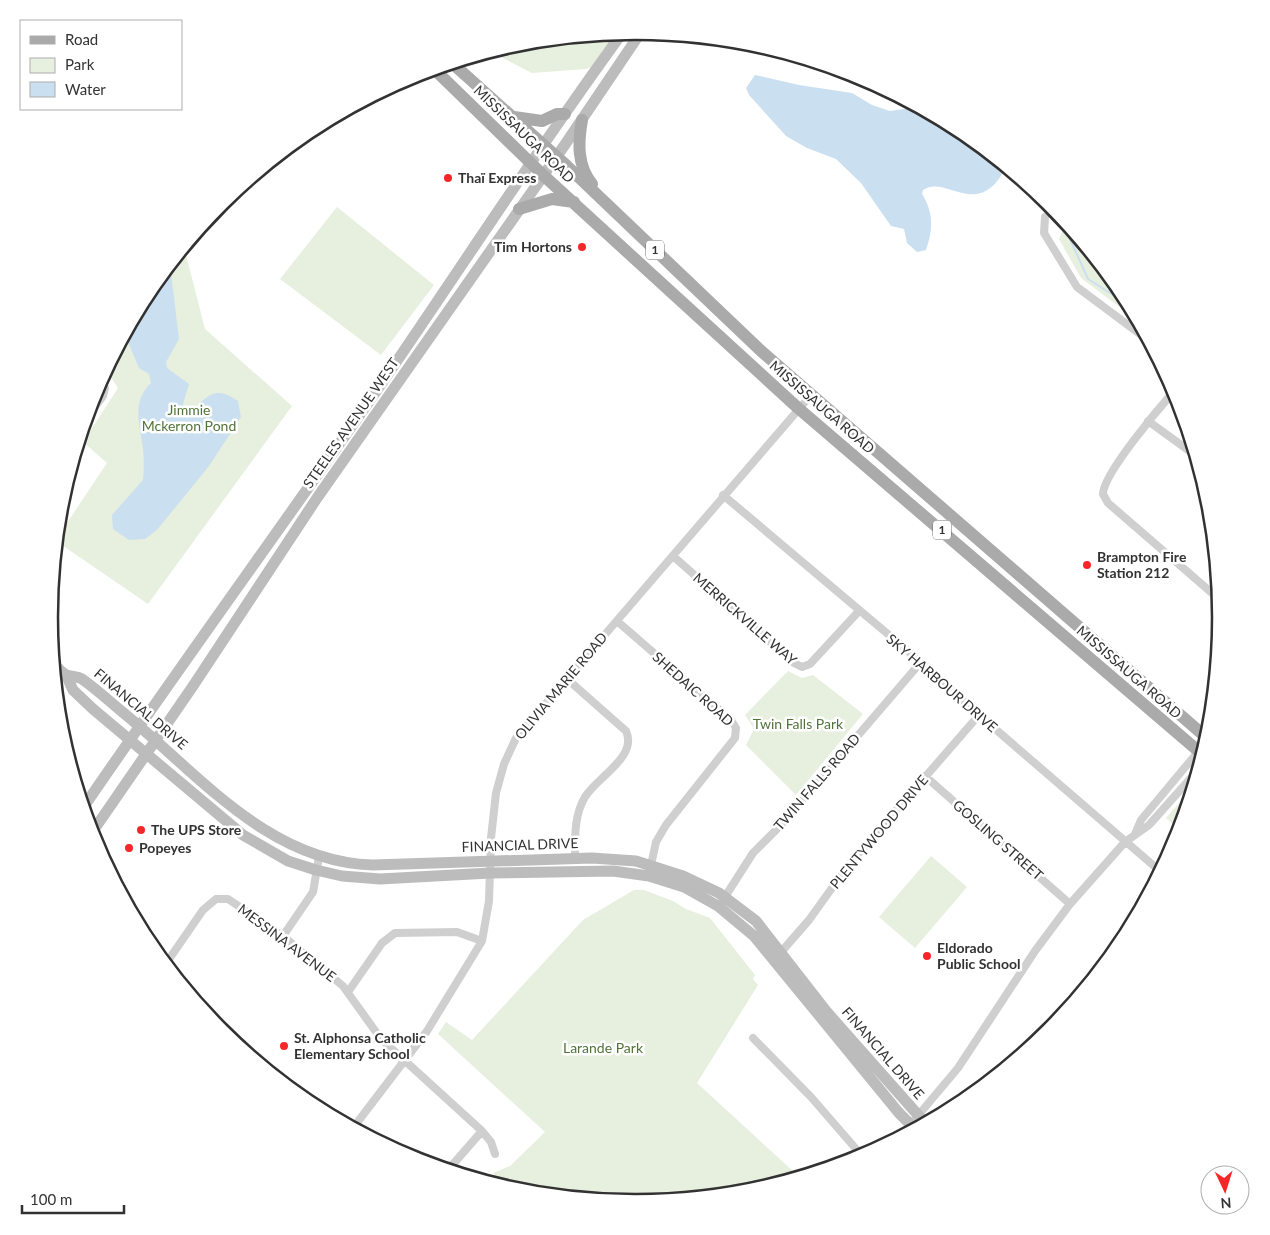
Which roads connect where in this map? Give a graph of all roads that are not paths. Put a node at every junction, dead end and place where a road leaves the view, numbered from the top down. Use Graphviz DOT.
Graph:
graph roads {
  1 [pos="617,40"];
  2 [pos="636,40"];
  3 [pos="458,68"];
  4 [pos="440,74"];
  5 [pos="565,114"];
  6 [pos="513,116"];
  7 [pos="582,120"];
  8 [pos="543,145"];
  9 [pos="556,157"];
  10 [pos="530,163"];
  11 [pos="543,175"];
  12 [pos="604,200"];
  13 [pos="574,202"];
  14 [pos="519,208"];
  15 [pos="1045,218"];
  16 [pos="1136,331"];
  17 [pos="105,389"];
  18 [pos="811,395"];
  19 [pos="1169,397"];
  20 [pos="100,400"];
  21 [pos="798,408"];
  22 [pos="1148,421"];
  23 [pos="1187,449"];
  24 [pos="723,495"];
  25 [pos="673,556"];
  26 [pos="1211,593"];
  27 [pos="859,611"];
  28 [pos="617,621"];
  29 [pos="922,662"];
  30 [pos="60,670"];
  31 [pos="66,675"];
  32 [pos="566,678"];
  33 [pos="979,715"];
  34 [pos="140,726"];
  35 [pos="1200,733"];
  36 [pos="156,740"];
  37 [pos="130,741"];
  38 [pos="1197,749"];
  39 [pos="145,755"];
  40 [pos="1194,760"];
  41 [pos="926,776"];
  42 [pos="1189,780"];
  43 [pos="88,802"];
  44 [pos="97,826"];
  45 [pos="1135,834"];
  46 [pos="1125,842"];
  47 [pos="319,857"];
  48 [pos="575,858"];
  49 [pos="651,866"];
  50 [pos="490,867"];
  51 [pos="1155,868"];
  52 [pos="316,870"];
  53 [pos="722,901"];
  54 [pos="1070,904"];
  55 [pos="283,936"];
  56 [pos="482,941"];
  57 [pos="782,951"];
  58 [pos="169,958"];
  59 [pos="348,992"];
  60 [pos="753,1038"];
  61 [pos="404,1062"];
  62 [pos="920,1120"];
  63 [pos="917,1122"];
  64 [pos="917,1122"];
  65 [pos="357,1123"];
  66 [pos="482,1131"];
  67 [pos="857,1150"];
  68 [pos="495,1154"];
  69 [pos="452,1165"];
  1 -- 5 [label="street, STEELES AVENUE WEST"];
  2 -- 7 [label="street, STEELES AVENUE WEST"];
  3 -- 6 [label="main road, MISSISSAUGA ROAD / 1"];
  4 -- 10 [label="main road, MISSISSAUGA ROAD / 1"];
  5 -- 6 [label="main road"];
  5 -- 8 [label="street, STEELES AVENUE WEST"];
  6 -- 8 [label="main road, MISSISSAUGA ROAD / 1"];
  7 -- 9 [label="street, STEELES AVENUE WEST"];
  7 -- 12 [label="main road"];
  8 -- 9 [label="main road, MISSISSAUGA ROAD / 1"];
  8 -- 10 [label="street, STEELES AVENUE WEST"];
  9 -- 11 [label="street, STEELES AVENUE WEST"];
  9 -- 12 [label="main road, MISSISSAUGA ROAD / 1"];
  10 -- 11 [label="main road, MISSISSAUGA ROAD / 1"];
  10 -- 34 [label="street, STEELES AVENUE WEST"];
  11 -- 13 [label="main road, MISSISSAUGA ROAD / 1"];
  11 -- 14 [label="street, STEELES AVENUE WEST"];
  12 -- 18 [label="main road, MISSISSAUGA ROAD / 1"];
  13 -- 14 [label="main road"];
  13 -- 21 [label="main road, MISSISSAUGA ROAD / 1"];
  14 -- 36 [label="street, STEELES AVENUE WEST"];
  15 -- 16 [label="street"];
  17 -- 20 [label="street"];
  18 -- 21 [label="street, OLIVIA MARIE ROAD"];
  18 -- 35 [label="main road, MISSISSAUGA ROAD / 1"];
  19 -- 22 [label="street"];
  21 -- 24 [label="street, OLIVIA MARIE ROAD"];
  21 -- 38 [label="main road, MISSISSAUGA ROAD / 1"];
  22 -- 23 [label="street"];
  22 -- 26 [label="street"];
  24 -- 25 [label="street, OLIVIA MARIE ROAD"];
  24 -- 27 [label="street, SKY HARBOUR DRIVE"];
  25 -- 27 [label="street, MERRICKVILLE WAY"];
  25 -- 28 [label="street, OLIVIA MARIE ROAD"];
  27 -- 29 [label="street, SKY HARBOUR DRIVE"];
  28 -- 32 [label="street, OLIVIA MARIE ROAD"];
  28 -- 49 [label="street, SHEDAIC ROAD"];
  29 -- 33 [label="street, SKY HARBOUR DRIVE"];
  29 -- 53 [label="street, TWIN FALLS ROAD"];
  30 -- 31 [label="street, FINANCIAL DRIVE"];
  31 -- 34 [label="street, FINANCIAL DRIVE"];
  31 -- 37 [label="street, FINANCIAL DRIVE"];
  32 -- 48 [label="street"];
  32 -- 50 [label="street, OLIVIA MARIE ROAD"];
  33 -- 41 [label="street, PLENTYWOOD DRIVE"];
  33 -- 46 [label="street, SKY HARBOUR DRIVE"];
  34 -- 36 [label="street, FINANCIAL DRIVE"];
  34 -- 37 [label="street, STEELES AVENUE WEST"];
  36 -- 39 [label="street, STEELES AVENUE WEST"];
  36 -- 47 [label="street, FINANCIAL DRIVE"];
  37 -- 39 [label="street, FINANCIAL DRIVE"];
  37 -- 43 [label="street, STEELES AVENUE WEST"];
  39 -- 44 [label="street, STEELES AVENUE WEST"];
  39 -- 52 [label="street, FINANCIAL DRIVE"];
  40 -- 45 [label="street"];
  41 -- 54 [label="street, GOSLING STREET"];
  41 -- 57 [label="street, PLENTYWOOD DRIVE"];
  42 -- 45 [label="street"];
  45 -- 46 [label="street"];
  46 -- 51 [label="street, SKY HARBOUR DRIVE"];
  46 -- 54 [label="street"];
  47 -- 50 [label="street, FINANCIAL DRIVE"];
  47 -- 52 [label="street"];
  48 -- 49 [label="street, FINANCIAL DRIVE"];
  48 -- 50 [label="street, FINANCIAL DRIVE"];
  49 -- 53 [label="street, FINANCIAL DRIVE"];
  50 -- 52 [label="street, FINANCIAL DRIVE"];
  50 -- 53 [label="street, FINANCIAL DRIVE"];
  50 -- 56 [label="street, OLIVIA MARIE ROAD"];
  52 -- 55 [label="street"];
  53 -- 57 [label="street, FINANCIAL DRIVE"];
  53 -- 63 [label="street, FINANCIAL DRIVE"];
  54 -- 62 [label="street"];
  55 -- 58 [label="street, MESSINA AVENUE"];
  55 -- 59 [label="street, MESSINA AVENUE"];
  56 -- 59 [label="street"];
  56 -- 61 [label="street, OLIVIA MARIE ROAD"];
  57 -- 64 [label="street, FINANCIAL DRIVE"];
  59 -- 61 [label="street, MESSINA AVENUE"];
  60 -- 67 [label="street"];
  61 -- 65 [label="street, OLIVIA MARIE ROAD"];
  61 -- 66 [label="street, MESSINA AVENUE"];
  66 -- 68 [label="street, MESSINA AVENUE"];
  66 -- 69 [label="street"];
}
